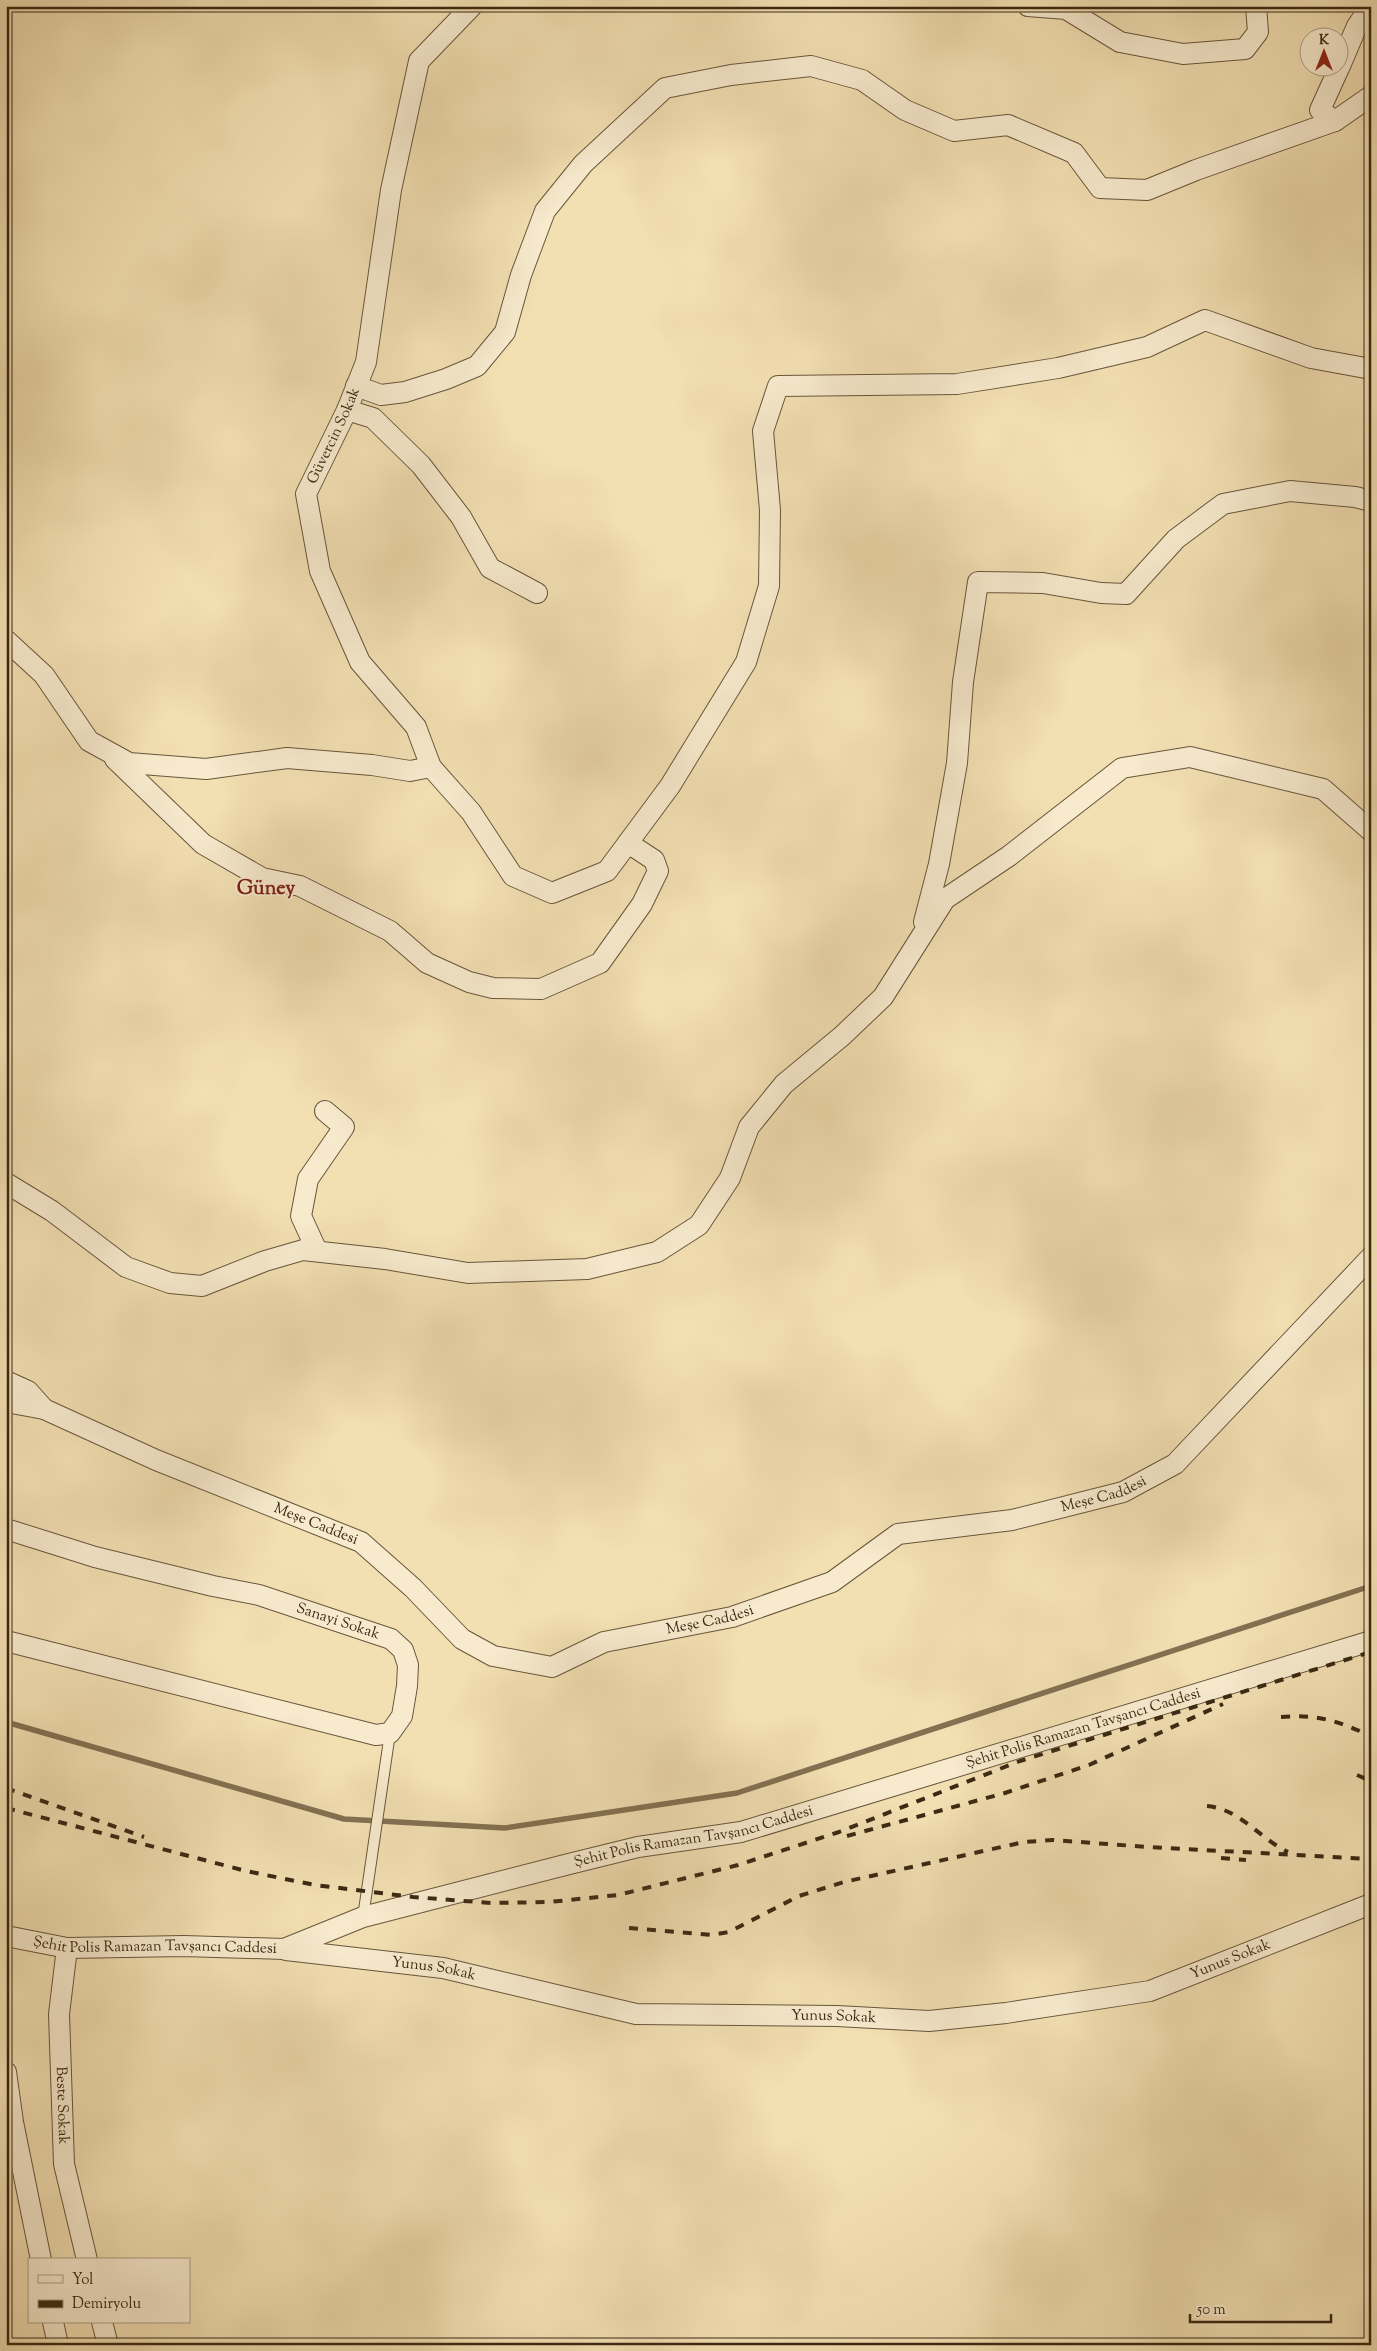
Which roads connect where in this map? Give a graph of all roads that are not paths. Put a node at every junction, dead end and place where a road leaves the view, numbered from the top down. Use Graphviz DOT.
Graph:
graph roads {
  1 [pos="472,6"];
  2 [pos="1028,6"];
  3 [pos="1256,6"];
  4 [pos="1371,6"];
  5 [pos="1350,42"];
  6 [pos="1334,78"];
  7 [pos="1371,96"];
  8 [pos="1335,121"];
  9 [pos="1371,369"];
  10 [pos="356,386"];
  11 [pos="347,410"];
  12 [pos="1371,501"];
  13 [pos="537,593"];
  14 [pos="6,640"];
  15 [pos="106,750"];
  16 [pos="431,767"];
  17 [pos="1371,831"];
  18 [pos="628,843"];
  19 [pos="919,941"];
  20 [pos="324,1112"];
  21 [pos="6,1183"];
  22 [pos="316,1251"];
  23 [pos="1371,1257"];
  24 [pos="6,1381"];
  25 [pos="6,1402"];
  26 [pos="44,1409"];
  27 [pos="6,1529"];
  28 [pos="6,1640"];
  29 [pos="1371,1641"];
  30 [pos="390,1733"];
  31 [pos="1371,1904"];
  32 [pos="362,1917"];
  33 [pos="6,1936"];
  34 [pos="67,1948"];
  35 [pos="284,1949"];
  36 [pos="6,2072"];
  37 [pos="41,2258"];
  38 [pos="87,2258"];
  39 [pos="53,2324"];
  40 [pos="103,2324"];
  41 [pos="58,2345"];
  42 [pos="108,2345"];
  1 -- 10 [label="street, Güvercin Sokak"];
  2 -- 3 [label="street"];
  4 -- 5 [label="street"];
  6 -- 8 [label="street"];
  7 -- 8 [label="street"];
  8 -- 10 [label="street"];
  9 -- 18 [label="street"];
  10 -- 11 [label="street, Güvercin Sokak"];
  11 -- 13 [label="street"];
  11 -- 16 [label="street, Güvercin Sokak"];
  12 -- 19 [label="street"];
  14 -- 15 [label="street"];
  15 -- 16 [label="street"];
  15 -- 18 [label="street"];
  16 -- 18 [label="street"];
  17 -- 19 [label="street"];
  19 -- 22 [label="street"];
  20 -- 22 [label="street"];
  21 -- 22 [label="street"];
  23 -- 26 [label="street, Meşe Caddesi"];
  24 -- 26 [label="street"];
  25 -- 26 [label="street, Meşe Caddesi"];
  27 -- 30 [label="street, Sanayi Sokak"];
  28 -- 30 [label="street"];
  29 -- 32 [label="street, Şehit Polis Ramazan Tavşancı Caddesi"];
  30 -- 32 [label="lane"];
  31 -- 35 [label="street, Yunus Sokak"];
  32 -- 35 [label="street, Şehit Polis Ramazan Tavşancı Caddesi"];
  33 -- 34 [label="street, Şehit Polis Ramazan Tavşancı Caddesi"];
  34 -- 35 [label="street, Şehit Polis Ramazan Tavşancı Caddesi"];
  34 -- 38 [label="street, Beste Sokak"];
  36 -- 37 [label="street"];
  39 -- 41 [label="street"];
  40 -- 42 [label="street"];
}
